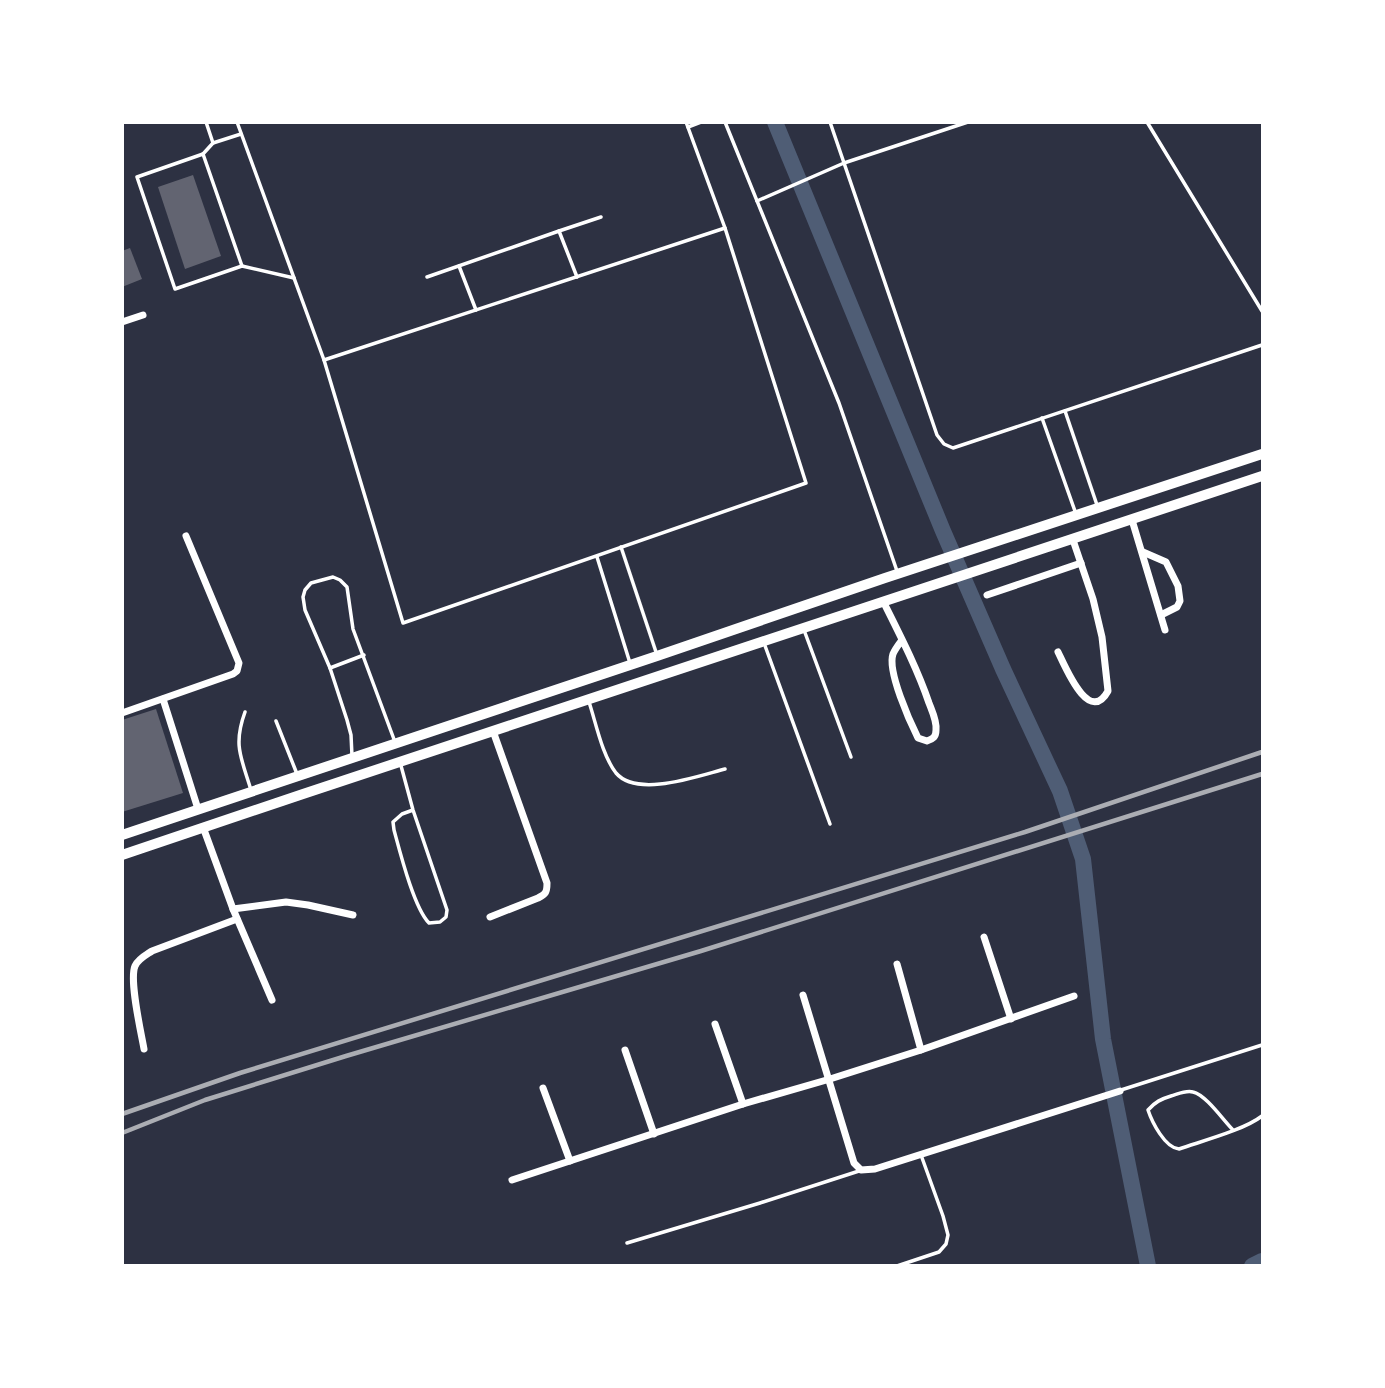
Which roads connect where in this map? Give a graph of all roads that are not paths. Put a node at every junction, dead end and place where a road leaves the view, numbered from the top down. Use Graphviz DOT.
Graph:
graph roads {
  1 [pos="206,122"];
  2 [pos="237,122"];
  3 [pos="701,122"];
  4 [pos="725,122"];
  5 [pos="830,122"];
  6 [pos="968,122"];
  7 [pos="1147,122"];
  8 [pos="687,125"];
  9 [pos="241,134"];
  10 [pos="213,143"];
  11 [pos="204,154"];
  12 [pos="844,163"];
  13 [pos="757,201"];
  14 [pos="601,217"];
  15 [pos="725,228"];
  16 [pos="559,232"];
  17 [pos="459,266"];
  18 [pos="242,267"];
  19 [pos="426,277"];
  20 [pos="577,277"];
  21 [pos="294,278"];
  22 [pos="476,310"];
  23 [pos="1262,311"];
  24 [pos="143,315"];
  25 [pos="122,322"];
  26 [pos="1262,345"];
  27 [pos="324,360"];
  28 [pos="1065,411"];
  29 [pos="1042,418"];
  30 [pos="1262,454"];
  31 [pos="1262,476"];
  32 [pos="1099,509"];
  33 [pos="1077,516"];
  34 [pos="1132,520"];
  35 [pos="1106,528"];
  36 [pos="186,536"];
  37 [pos="1078,538"];
  38 [pos="621,547"];
  39 [pos="1143,552"];
  40 [pos="597,556"];
  41 [pos="1081,563"];
  42 [pos="898,574"];
  43 [pos="987,595"];
  44 [pos="883,601"];
  45 [pos="1161,615"];
  46 [pos="803,628"];
  47 [pos="1165,630"];
  48 [pos="902,640"];
  49 [pos="764,641"];
  50 [pos="1058,652"];
  51 [pos="364,655"];
  52 [pos="657,656"];
  53 [pos="631,665"];
  54 [pos="330,667"];
  55 [pos="163,699"];
  56 [pos="588,699"];
  57 [pos="245,712"];
  58 [pos="122,713"];
  59 [pos="276,721"];
  60 [pos="493,731"];
  61 [pos="395,744"];
  62 [pos="851,757"];
  63 [pos="352,759"];
  64 [pos="400,762"];
  65 [pos="725,769"];
  66 [pos="298,776"];
  67 [pos="251,792"];
  68 [pos="198,809"];
  69 [pos="413,810"];
  70 [pos="830,824"];
  71 [pos="203,827"];
  72 [pos="122,835"];
  73 [pos="122,855"];
  74 [pos="233,908"];
  75 [pos="353,915"];
  76 [pos="490,917"];
  77 [pos="237,919"];
  78 [pos="984,937"];
  79 [pos="897,964"];
  80 [pos="803,995"];
  81 [pos="1074,996"];
  82 [pos="272,1000"];
  83 [pos="1011,1019"];
  84 [pos="715,1024"];
  85 [pos="1262,1045"];
  86 [pos="144,1049"];
  87 [pos="921,1049"];
  88 [pos="625,1050"];
  89 [pos="830,1079"];
  90 [pos="543,1088"];
  91 [pos="1120,1091"];
  92 [pos="743,1104"];
  93 [pos="1262,1116"];
  94 [pos="1233,1130"];
  95 [pos="654,1134"];
  96 [pos="920,1153"];
  97 [pos="570,1161"];
  98 [pos="861,1170"];
  99 [pos="512,1180"];
  100 [pos="627,1243"];
  101 [pos="897,1265"];
  1 -- 10 [label="lane"];
  2 -- 9 [label="lane"];
  3 -- 8 [label="lane"];
  4 -- 13 [label="lane"];
  5 -- 12 [label="lane"];
  6 -- 12 [label="lane"];
  7 -- 23 [label="lane"];
  8 -- 15 [label="lane"];
  9 -- 10 [label="lane"];
  9 -- 21 [label="lane"];
  10 -- 11 [label="lane"];
  11 -- 18 [label="lane"];
  11 -- 18 [label="lane"];
  12 -- 13 [label="lane"];
  12 -- 29 [label="lane"];
  13 -- 42 [label="lane"];
  14 -- 16 [label="lane"];
  15 -- 20 [label="lane"];
  15 -- 38 [label="lane"];
  16 -- 17 [label="lane"];
  16 -- 20 [label="lane"];
  17 -- 19 [label="lane"];
  17 -- 22 [label="lane"];
  18 -- 21 [label="lane"];
  20 -- 22 [label="lane"];
  21 -- 27 [label="lane"];
  22 -- 27 [label="lane"];
  24 -- 25 [label="street"];
  26 -- 28 [label="lane"];
  27 -- 40 [label="lane"];
  28 -- 29 [label="lane"];
  28 -- 32 [label="lane"];
  29 -- 33 [label="lane"];
  30 -- 32 [label="main road"];
  31 -- 34 [label="main road"];
  32 -- 33 [label="main road"];
  32 -- 35 [label="main road"];
  33 -- 37 [label="main road"];
  33 -- 42 [label="main road"];
  34 -- 35 [label="main road"];
  34 -- 39 [label="street"];
  35 -- 37 [label="main road"];
  36 -- 55 [label="street"];
  37 -- 41 [label="street"];
  37 -- 44 [label="main road"];
  38 -- 40 [label="lane"];
  38 -- 52 [label="lane"];
  39 -- 45 [label="street"];
  39 -- 45 [label="street"];
  40 -- 53 [label="lane"];
  41 -- 43 [label="street"];
  41 -- 50 [label="street"];
  42 -- 52 [label="main road"];
  44 -- 46 [label="main road"];
  44 -- 48 [label="street"];
  45 -- 47 [label="street"];
  46 -- 49 [label="main road"];
  46 -- 62 [label="lane"];
  48 -- 48 [label="street"];
  49 -- 56 [label="main road"];
  49 -- 70 [label="lane"];
  51 -- 54 [label="lane"];
  51 -- 54 [label="lane"];
  51 -- 61 [label="lane"];
  52 -- 53 [label="main road"];
  53 -- 61 [label="main road"];
  54 -- 63 [label="lane"];
  55 -- 58 [label="street"];
  55 -- 68 [label="street"];
  56 -- 60 [label="main road"];
  56 -- 65 [label="lane"];
  57 -- 67 [label="lane"];
  59 -- 66 [label="lane"];
  60 -- 64 [label="main road"];
  60 -- 76 [label="street"];
  61 -- 63 [label="main road"];
  61 -- 64 [label="main road"];
  63 -- 66 [label="main road"];
  64 -- 69 [label="lane"];
  64 -- 71 [label="main road"];
  66 -- 67 [label="main road"];
  67 -- 68 [label="main road"];
  68 -- 72 [label="main road"];
  69 -- 69 [label="lane"];
  71 -- 73 [label="main road"];
  71 -- 74 [label="street"];
  74 -- 75 [label="street"];
  74 -- 77 [label="street"];
  77 -- 82 [label="street"];
  77 -- 86 [label="street"];
  78 -- 83 [label="street"];
  79 -- 87 [label="street"];
  80 -- 89 [label="street"];
  81 -- 83 [label="street"];
  83 -- 87 [label="street"];
  84 -- 92 [label="street"];
  85 -- 91 [label="lane"];
  87 -- 89 [label="street"];
  88 -- 95 [label="street"];
  89 -- 92 [label="street"];
  89 -- 98 [label="street"];
  90 -- 97 [label="street"];
  91 -- 96 [label="street"];
  92 -- 95 [label="street"];
  93 -- 94 [label="lane"];
  94 -- 94 [label="lane"];
  95 -- 97 [label="street"];
  96 -- 98 [label="street"];
  96 -- 101 [label="lane"];
  97 -- 99 [label="street"];
  98 -- 100 [label="lane"];
}
